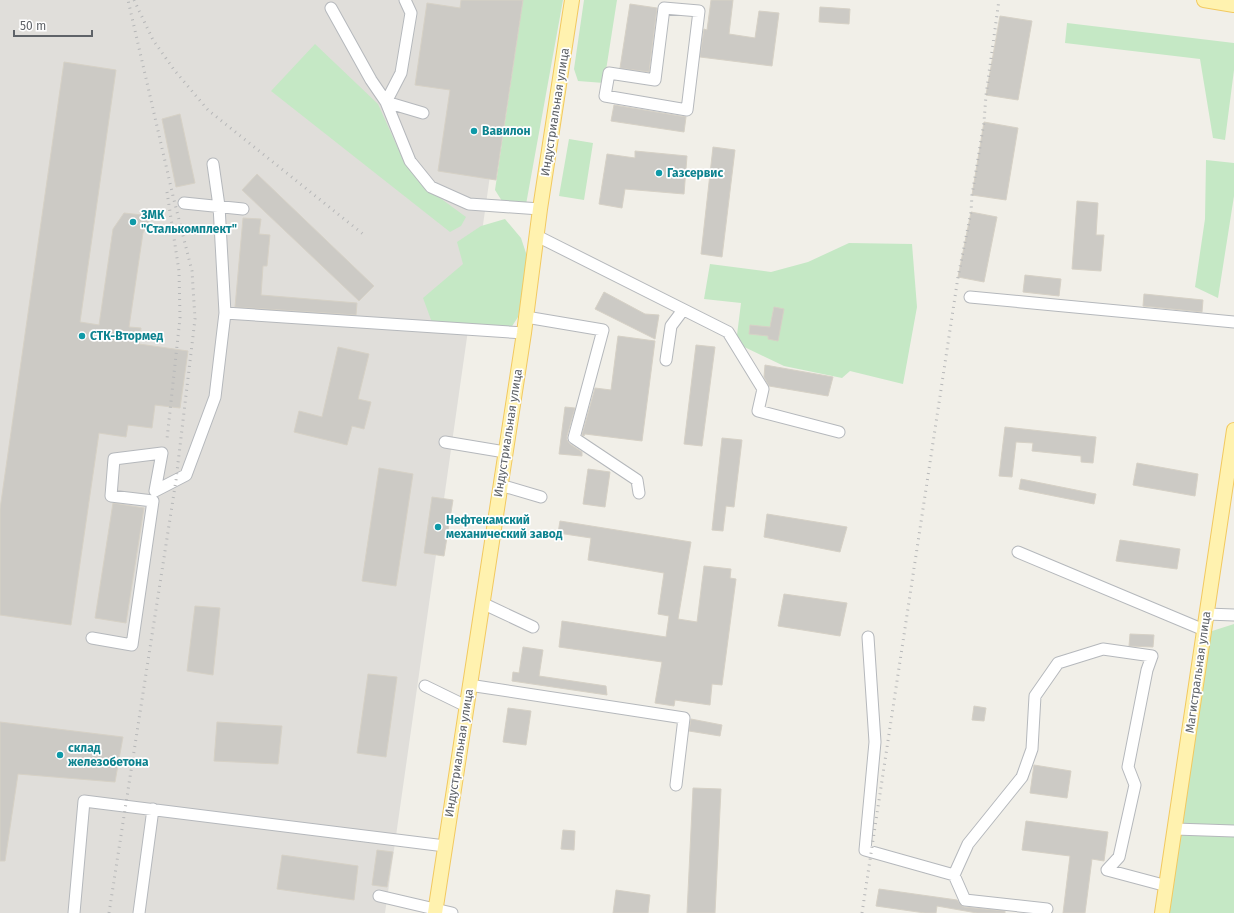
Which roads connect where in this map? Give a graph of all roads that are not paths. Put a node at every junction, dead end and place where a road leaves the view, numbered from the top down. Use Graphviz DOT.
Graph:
graph roads {
  1 [pos="405,0"];
  2 [pos="572,0"];
  3 [pos="1204,0"];
  4 [pos="1234,5"];
  5 [pos="331,8"];
  6 [pos="664,8"];
  7 [pos="386,102"];
  8 [pos="423,113"];
  9 [pos="213,164"];
  10 [pos="184,203"];
  11 [pos="219,206"];
  12 [pos="243,209"];
  13 [pos="540,209"];
  14 [pos="537,236"];
  15 [pos="970,296"];
  16 [pos="683,310"];
  17 [pos="225,313"];
  18 [pos="526,317"];
  19 [pos="1234,322"];
  20 [pos="524,333"];
  21 [pos="666,360"];
  22 [pos="1234,430"];
  23 [pos="839,432"];
  24 [pos="445,442"];
  25 [pos="505,452"];
  26 [pos="500,485"];
  27 [pos="639,493"];
  28 [pos="541,497"];
  29 [pos="1018,552"];
  30 [pos="482,603"];
  31 [pos="1207,614"];
  32 [pos="1234,615"];
  33 [pos="533,627"];
  34 [pos="1204,630"];
  35 [pos="868,637"];
  36 [pos="92,638"];
  37 [pos="469,685"];
  38 [pos="425,686"];
  39 [pos="466,706"];
  40 [pos="676,786"];
  41 [pos="153,810"];
  42 [pos="1175,829"];
  43 [pos="1234,831"];
  44 [pos="444,846"];
  45 [pos="954,874"];
  46 [pos="1166,886"];
  47 [pos="379,896"];
  48 [pos="1047,909"];
  49 [pos="435,911"];
  50 [pos="74,913"];
  51 [pos="140,913"];
  52 [pos="452,913"];
  53 [pos="1162,913"];
  1 -- 7 [label="lane"];
  2 -- 13 [label="main road, Индустриальная улица"];
  3 -- 4 [label="main road"];
  5 -- 7 [label="lane"];
  6 -- 6 [label="lane"];
  7 -- 8 [label="lane"];
  7 -- 13 [label="lane"];
  9 -- 11 [label="lane"];
  10 -- 11 [label="lane"];
  11 -- 12 [label="lane"];
  11 -- 17 [label="lane"];
  13 -- 14 [label="main road, Индустриальная улица"];
  14 -- 16 [label="lane"];
  14 -- 18 [label="main road, Индустриальная улица"];
  15 -- 19 [label="lane"];
  16 -- 21 [label="lane"];
  16 -- 23 [label="lane"];
  17 -- 20 [label="lane"];
  17 -- 36 [label="lane"];
  18 -- 20 [label="main road, Индустриальная улица"];
  18 -- 27 [label="lane"];
  20 -- 25 [label="main road, Индустриальная улица"];
  22 -- 31 [label="main road, Магистральная улица"];
  24 -- 25 [label="lane"];
  25 -- 26 [label="main road, Индустриальная улица"];
  26 -- 28 [label="lane"];
  26 -- 30 [label="main road, Индустриальная улица"];
  29 -- 34 [label="lane"];
  30 -- 33 [label="lane"];
  30 -- 37 [label="main road, Индустриальная улица"];
  31 -- 32 [label="lane"];
  31 -- 34 [label="main road, Магистральная улица"];
  34 -- 42 [label="main road, Магистральная улица"];
  35 -- 45 [label="lane"];
  37 -- 39 [label="main road, Индустриальная улица"];
  37 -- 40 [label="lane"];
  38 -- 39 [label="lane"];
  39 -- 44 [label="main road, Индустриальная улица"];
  41 -- 44 [label="lane"];
  41 -- 50 [label="lane"];
  41 -- 51 [label="lane"];
  42 -- 43 [label="lane"];
  42 -- 46 [label="main road, Магистральная улица"];
  44 -- 49 [label="main road, Индустриальная улица"];
  45 -- 46 [label="lane"];
  45 -- 48 [label="lane"];
  46 -- 53 [label="main road, Магистральная улица"];
  47 -- 49 [label="lane"];
  49 -- 52 [label="lane"];
}
